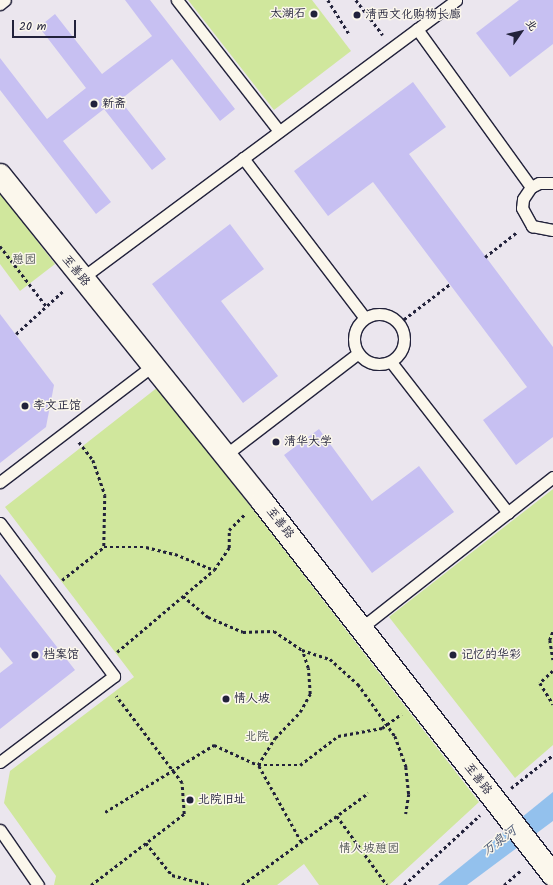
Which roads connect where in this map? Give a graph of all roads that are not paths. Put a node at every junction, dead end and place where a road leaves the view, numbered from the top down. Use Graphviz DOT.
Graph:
graph roads {
  1 [pos="5,0"];
  2 [pos="177,0"];
  3 [pos="456,0"];
  4 [pos="0,4"];
  5 [pos="416,29"];
  6 [pos="279,130"];
  7 [pos="243,158"];
  8 [pos="0,175"];
  9 [pos="553,182"];
  10 [pos="532,187"];
  11 [pos="553,230"];
  12 [pos="82,278"];
  13 [pos="365,318"];
  14 [pos="358,353"];
  15 [pos="390,362"];
  16 [pos="152,366"];
  17 [pos="224,456"];
  18 [pos="553,477"];
  19 [pos="0,482"];
  20 [pos="508,513"];
  21 [pos="0,524"];
  22 [pos="361,628"];
  23 [pos="0,762"];
  24 [pos="0,830"];
  25 [pos="553,875"];
  26 [pos="38,885"];
  1 -- 4 [label="lane"];
  2 -- 6 [label="lane"];
  3 -- 5 [label="lane"];
  5 -- 6 [label="lane"];
  5 -- 10 [label="lane"];
  6 -- 7 [label="lane"];
  7 -- 12 [label="lane"];
  7 -- 13 [label="lane"];
  8 -- 12 [label="street, 至善路"];
  9 -- 10 [label="lane"];
  10 -- 11 [label="lane"];
  12 -- 16 [label="street, 至善路"];
  13 -- 14 [label="lane"];
  13 -- 15 [label="lane"];
  14 -- 15 [label="lane"];
  14 -- 17 [label="lane"];
  15 -- 20 [label="lane"];
  16 -- 17 [label="street, 至善路"];
  16 -- 19 [label="lane"];
  17 -- 22 [label="street, 至善路"];
  18 -- 20 [label="lane"];
  20 -- 22 [label="lane"];
  21 -- 23 [label="lane"];
  22 -- 25 [label="street, 至善路"];
  24 -- 26 [label="lane"];
}
